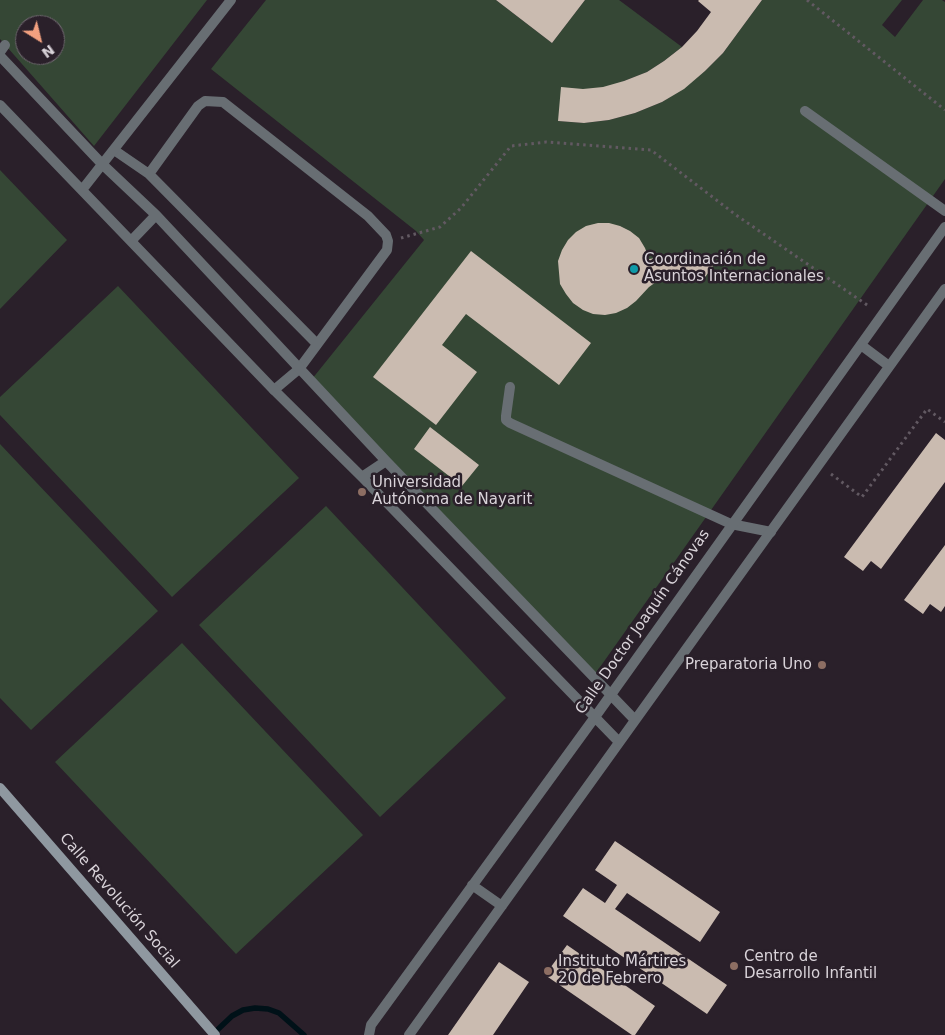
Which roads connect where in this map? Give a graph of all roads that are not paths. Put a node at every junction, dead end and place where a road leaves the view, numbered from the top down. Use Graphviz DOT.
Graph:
graph roads {
  1 [pos="231,0"];
  2 [pos="0,56"];
  3 [pos="0,105"];
  4 [pos="805,111"];
  5 [pos="114,150"];
  6 [pos="102,164"];
  7 [pos="149,174"];
  8 [pos="82,190"];
  9 [pos="945,211"];
  10 [pos="156,215"];
  11 [pos="945,227"];
  12 [pos="132,240"];
  13 [pos="945,289"];
  14 [pos="317,344"];
  15 [pos="861,345"];
  16 [pos="889,366"];
  17 [pos="299,369"];
  18 [pos="510,387"];
  19 [pos="274,390"];
  20 [pos="386,461"];
  21 [pos="362,477"];
  22 [pos="732,524"];
  23 [pos="771,532"];
  24 [pos="610,694"];
  25 [pos="594,717"];
  26 [pos="635,720"];
  27 [pos="619,742"];
  28 [pos="0,788"];
  29 [pos="472,885"];
  30 [pos="502,906"];
  31 [pos="215,1035"];
  32 [pos="369,1035"];
  33 [pos="409,1035"];
  1 -- 5 [label="street"];
  2 -- 6 [label="street"];
  3 -- 8 [label="street"];
  4 -- 9 [label="street"];
  5 -- 6 [label="street"];
  5 -- 7 [label="street"];
  6 -- 8 [label="street"];
  6 -- 10 [label="street"];
  7 -- 14 [label="street"];
  7 -- 14 [label="street"];
  8 -- 12 [label="street"];
  10 -- 12 [label="street"];
  10 -- 17 [label="street"];
  11 -- 15 [label="street, Calle Doctor Joaquín Cánovas"];
  12 -- 19 [label="street"];
  13 -- 16 [label="street"];
  14 -- 17 [label="street"];
  15 -- 16 [label="street"];
  15 -- 22 [label="street, Calle Doctor Joaquín Cánovas"];
  16 -- 23 [label="street"];
  17 -- 19 [label="street"];
  17 -- 20 [label="street"];
  18 -- 22 [label="street"];
  19 -- 21 [label="street"];
  20 -- 21 [label="street"];
  20 -- 24 [label="street"];
  21 -- 25 [label="street"];
  22 -- 23 [label="street"];
  22 -- 24 [label="street, Calle Doctor Joaquín Cánovas"];
  23 -- 26 [label="street"];
  24 -- 25 [label="street, Calle Doctor Joaquín Cánovas"];
  24 -- 26 [label="street"];
  25 -- 27 [label="street"];
  25 -- 29 [label="street, Calle Doctor Joaquín Cánovas"];
  26 -- 27 [label="street"];
  27 -- 30 [label="street"];
  28 -- 31 [label="main road, Calle Revolución Social"];
  29 -- 30 [label="street"];
  29 -- 32 [label="street, Calle Doctor Joaquín Cánovas"];
  30 -- 33 [label="street"];
}
